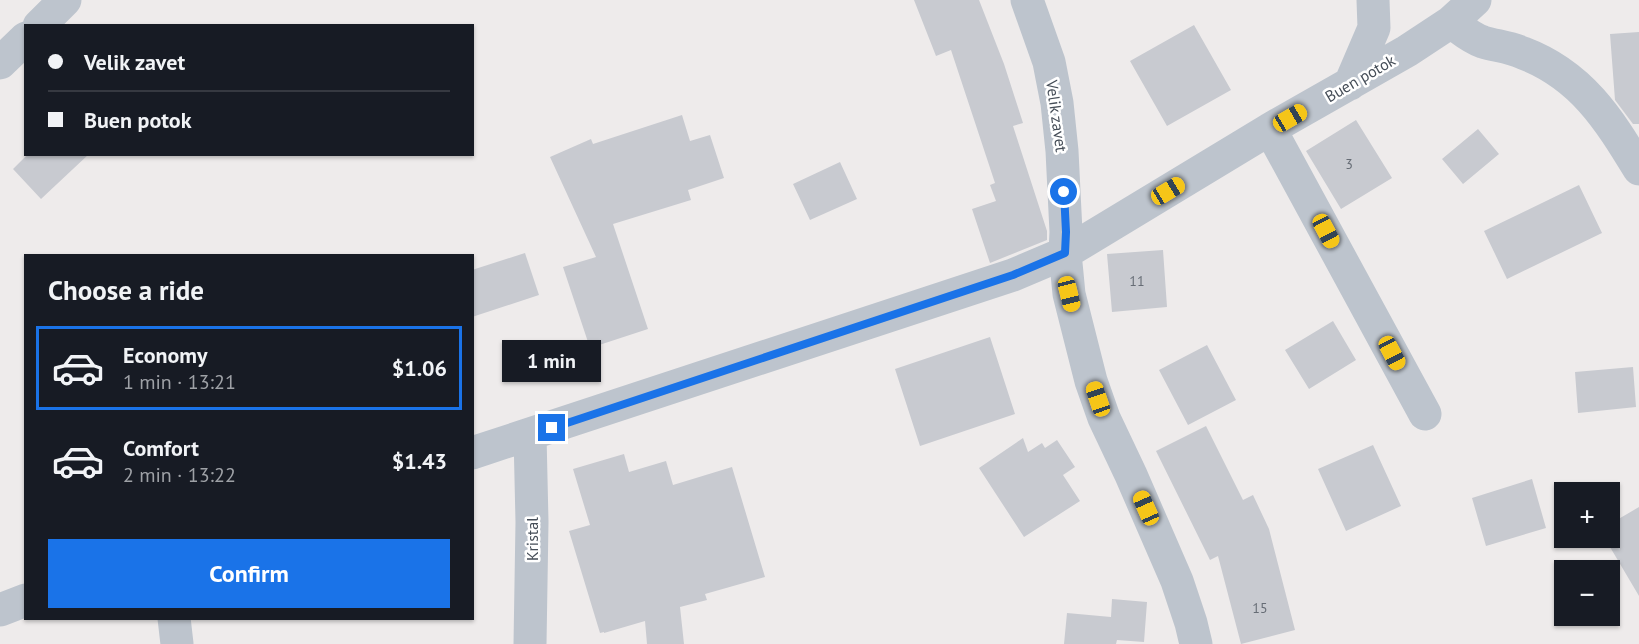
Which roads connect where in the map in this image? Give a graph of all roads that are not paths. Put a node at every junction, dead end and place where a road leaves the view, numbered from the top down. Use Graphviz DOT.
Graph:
graph roads {
  1 [pos="65,0"];
  2 [pos="1027,0"];
  3 [pos="1373,0"];
  4 [pos="1475,0"];
  5 [pos="1451,22"];
  6 [pos="41,24"];
  7 [pos="24,40"];
  8 [pos="0,63"];
  9 [pos="1350,84"];
  10 [pos="1270,129"];
  11 [pos="1639,169"];
  12 [pos="1065,253"];
  13 [pos="1425,414"];
  14 [pos="530,435"];
  15 [pos="474,452"];
  16 [pos="24,601"];
  17 [pos="0,610"];
  18 [pos="174,620"];
  19 [pos="177,644"];
  20 [pos="530,644"];
  21 [pos="1196,644"];
  1 -- 6 [label="street"];
  2 -- 12 [label="street, Velik zavet"];
  3 -- 9 [label="street"];
  4 -- 5 [label="street, Buen potok"];
  5 -- 9 [label="street, Buen potok"];
  5 -- 11 [label="street"];
  7 -- 8 [label="street"];
  9 -- 10 [label="street, Buen potok"];
  10 -- 12 [label="street, Buen potok"];
  10 -- 13 [label="street"];
  12 -- 14 [label="street, Buen potok"];
  12 -- 21 [label="street, Velik zavet"];
  14 -- 15 [label="street, Buen potok"];
  14 -- 20 [label="street, Kristal"];
  16 -- 17 [label="street"];
  18 -- 19 [label="street"];
}
